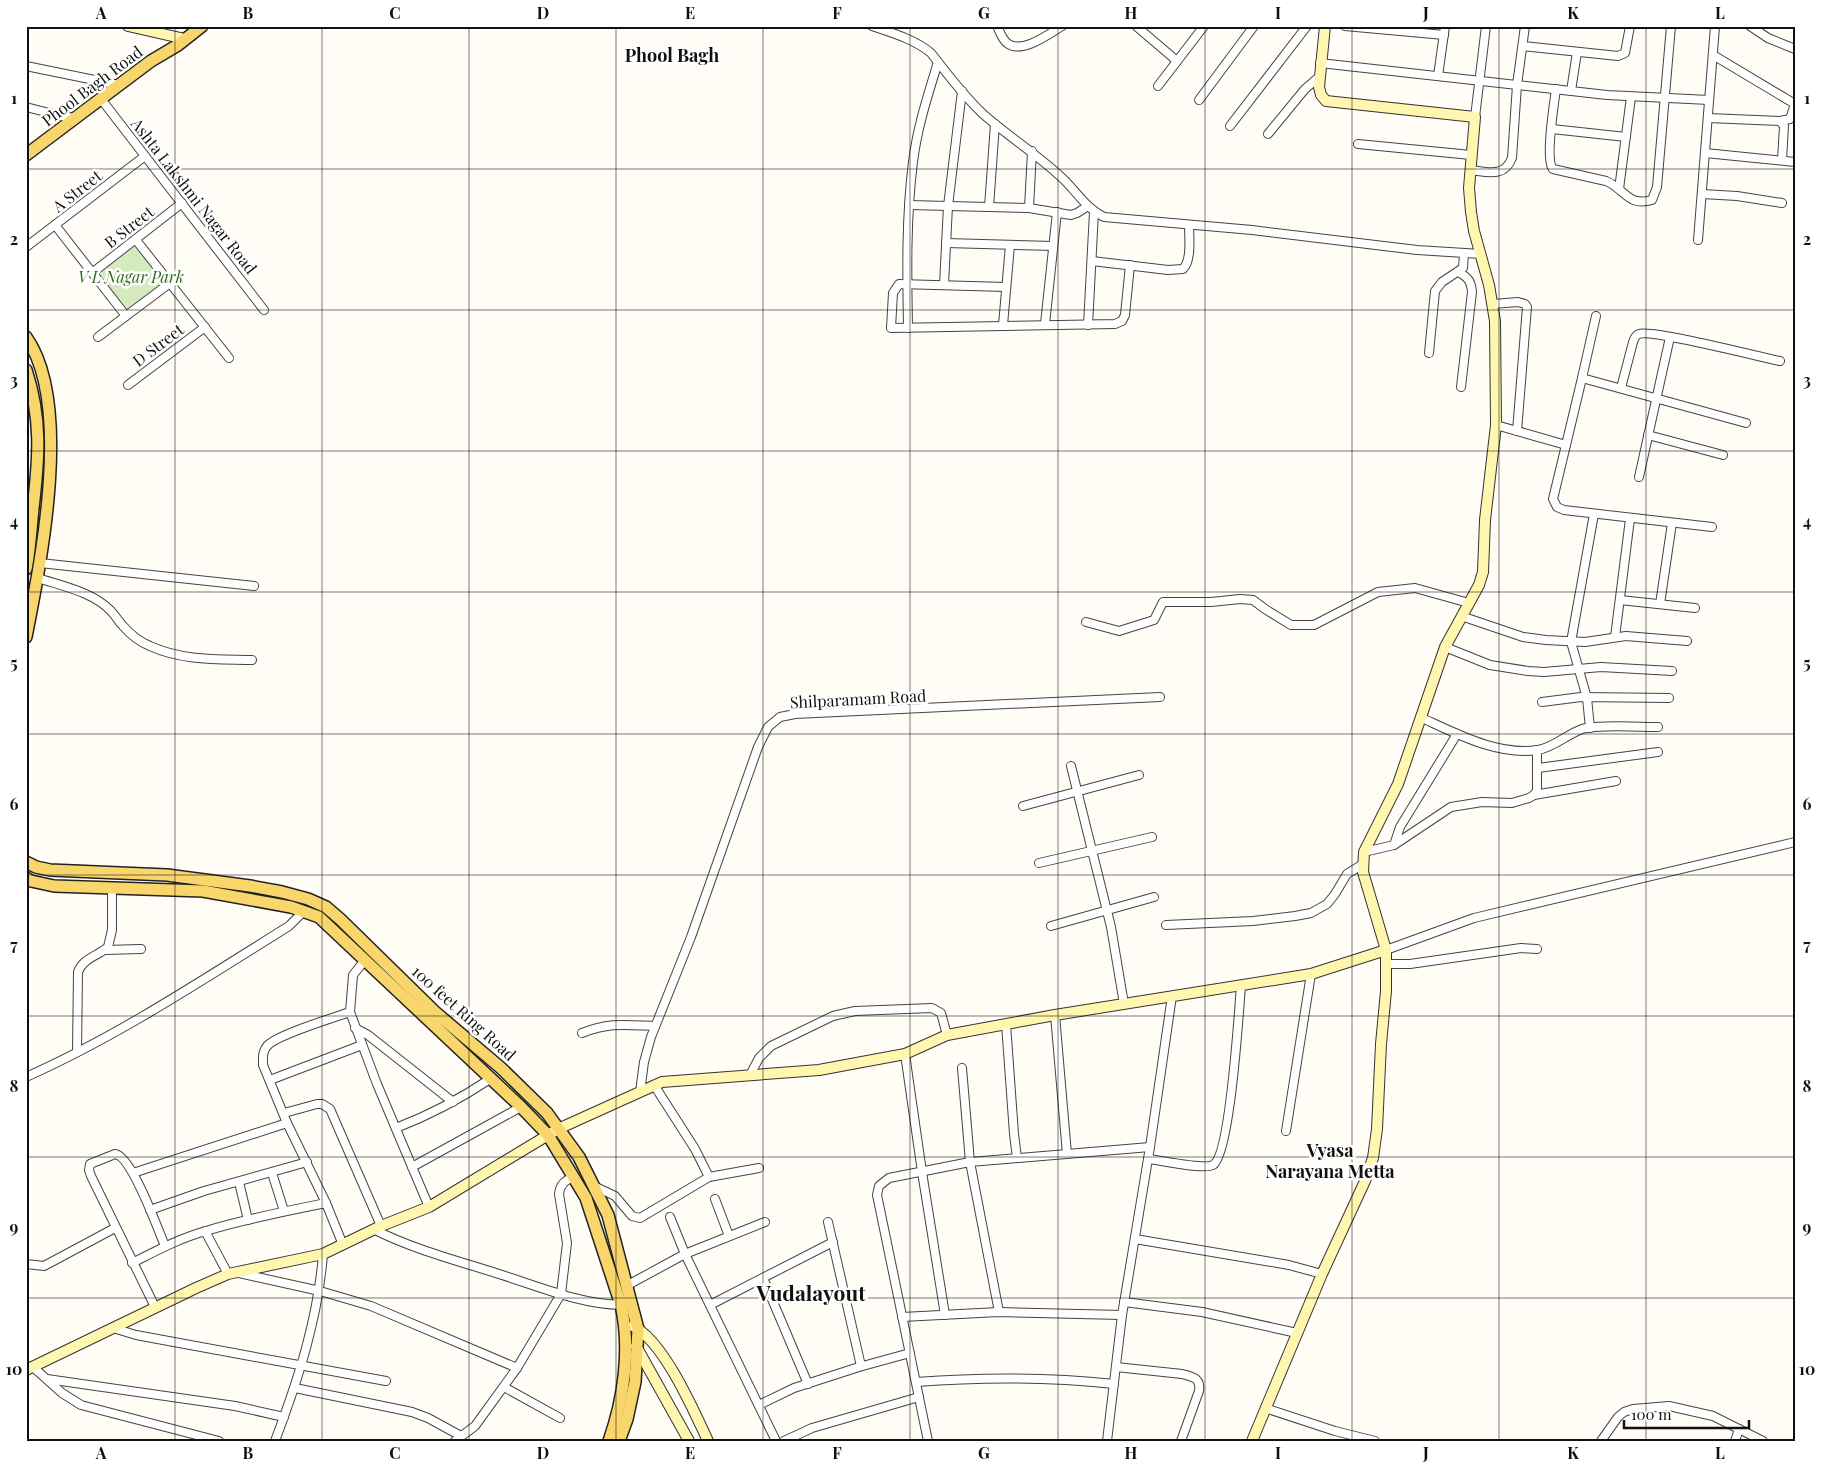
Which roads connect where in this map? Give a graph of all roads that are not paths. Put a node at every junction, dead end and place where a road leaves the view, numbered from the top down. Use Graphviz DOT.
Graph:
graph roads {
  1 [pos="128,26"];
  2 [pos="202,26"];
  3 [pos="872,26"];
  4 [pos="997,26"];
  5 [pos="1062,26"];
  6 [pos="1136,26"];
  7 [pos="1254,26"];
  8 [pos="1307,26"];
  9 [pos="1325,26"];
  10 [pos="1345,26"];
  11 [pos="1445,26"];
  12 [pos="1486,26"];
  13 [pos="1525,26"];
  14 [pos="1630,26"];
  15 [pos="1671,26"];
  16 [pos="1715,26"];
  17 [pos="1750,26"];
  18 [pos="1366,27"];
  19 [pos="1199,28"];
  20 [pos="1444,35"];
  21 [pos="185,40"];
  22 [pos="1523,46"];
  23 [pos="1795,49"];
  24 [pos="1577,52"];
  25 [pos="1713,55"];
  26 [pos="1177,61"];
  27 [pos="938,62"];
  28 [pos="1320,63"];
  29 [pos="26,66"];
  30 [pos="1438,76"];
  31 [pos="1319,77"];
  32 [pos="1478,80"];
  33 [pos="119,85"];
  34 [pos="1517,85"];
  35 [pos="1158,86"];
  36 [pos="1556,89"];
  37 [pos="962,91"];
  38 [pos="1572,91"];
  39 [pos="1631,97"];
  40 [pos="1665,98"];
  41 [pos="101,99"];
  42 [pos="1199,100"];
  43 [pos="1709,100"];
  44 [pos="26,107"];
  45 [pos="1475,117"];
  46 [pos="76,118"];
  47 [pos="1708,118"];
  48 [pos="1780,121"];
  49 [pos="995,124"];
  50 [pos="1230,126"];
  51 [pos="1552,130"];
  52 [pos="1268,134"];
  53 [pos="1626,137"];
  54 [pos="1358,144"];
  55 [pos="31,146"];
  56 [pos="1032,151"];
  57 [pos="1705,153"];
  58 [pos="26,155"];
  59 [pos="1471,155"];
  60 [pos="145,156"];
  61 [pos="1782,160"];
  62 [pos="1795,162"];
  63 [pos="1470,170"];
  64 [pos="1619,189"];
  65 [pos="1702,194"];
  66 [pos="182,203"];
  67 [pos="1782,204"];
  68 [pos="909,205"];
  69 [pos="948,206"];
  70 [pos="1088,206"];
  71 [pos="990,207"];
  72 [pos="1029,208"];
  73 [pos="1057,212"];
  74 [pos="1094,212"];
  75 [pos="55,225"];
  76 [pos="1189,225"];
  77 [pos="136,240"];
  78 [pos="1698,240"];
  79 [pos="946,243"];
  80 [pos="1010,245"];
  81 [pos="1053,246"];
  82 [pos="26,247"];
  83 [pos="1464,254"];
  84 [pos="1481,254"];
  85 [pos="1092,261"];
  86 [pos="1130,266"];
  87 [pos="1458,272"];
  88 [pos="92,273"];
  89 [pos="170,283"];
  90 [pos="908,284"];
  91 [pos="944,285"];
  92 [pos="1006,287"];
  93 [pos="1493,304"];
  94 [pos="264,310"];
  95 [pos="126,316"];
  96 [pos="1596,316"];
  97 [pos="1045,324"];
  98 [pos="1003,325"];
  99 [pos="1088,325"];
  100 [pos="205,327"];
  101 [pos="908,328"];
  102 [pos="1670,336"];
  103 [pos="26,337"];
  104 [pos="98,337"];
  105 [pos="1429,353"];
  106 [pos="229,358"];
  107 [pos="1780,361"];
  108 [pos="26,370"];
  109 [pos="1582,378"];
  110 [pos="128,385"];
  111 [pos="1462,387"];
  112 [pos="1621,388"];
  113 [pos="30,395"];
  114 [pos="1656,398"];
  115 [pos="32,418"];
  116 [pos="1746,423"];
  117 [pos="1496,425"];
  118 [pos="1517,431"];
  119 [pos="1648,435"];
  120 [pos="1566,444"];
  121 [pos="1723,455"];
  122 [pos="1639,477"];
  123 [pos="1594,514"];
  124 [pos="1630,518"];
  125 [pos="1672,523"];
  126 [pos="1712,527"];
  127 [pos="29,528"];
  128 [pos="40,563"];
  129 [pos="26,569"];
  130 [pos="38,578"];
  131 [pos="254,586"];
  132 [pos="1620,600"];
  133 [pos="1469,603"];
  134 [pos="1660,604"];
  135 [pos="1695,608"];
  136 [pos="1461,616"];
  137 [pos="1086,622"];
  138 [pos="1615,636"];
  139 [pos="26,637"];
  140 [pos="1687,641"];
  141 [pos="1571,642"];
  142 [pos="1445,647"];
  143 [pos="252,660"];
  144 [pos="1578,670"];
  145 [pos="1672,671"];
  146 [pos="1160,697"];
  147 [pos="1587,698"];
  148 [pos="1669,698"];
  149 [pos="1542,702"];
  150 [pos="1422,718"];
  151 [pos="1658,727"];
  152 [pos="1590,728"];
  153 [pos="1457,734"];
  154 [pos="1538,750"];
  155 [pos="1658,752"];
  156 [pos="1071,766"];
  157 [pos="1538,768"];
  158 [pos="1139,775"];
  159 [pos="1616,781"];
  160 [pos="1078,792"];
  161 [pos="1534,795"];
  162 [pos="1023,806"];
  163 [pos="1152,837"];
  164 [pos="1795,842"];
  165 [pos="1394,845"];
  166 [pos="1093,852"];
  167 [pos="1364,852"];
  168 [pos="26,862"];
  169 [pos="1039,863"];
  170 [pos="1362,864"];
  171 [pos="26,878"];
  172 [pos="112,887"];
  173 [pos="1154,897"];
  174 [pos="1107,911"];
  175 [pos="304,912"];
  176 [pos="1166,925"];
  177 [pos="1051,926"];
  178 [pos="141,949"];
  179 [pos="1537,949"];
  180 [pos="105,950"];
  181 [pos="1386,950"];
  182 [pos="364,960"];
  183 [pos="1386,964"];
  184 [pos="1310,974"];
  185 [pos="1241,985"];
  186 [pos="1172,996"];
  187 [pos="1124,1004"];
  188 [pos="350,1012"];
  189 [pos="1055,1015"];
  190 [pos="1006,1024"];
  191 [pos="655,1026"];
  192 [pos="355,1028"];
  193 [pos="582,1033"];
  194 [pos="947,1035"];
  195 [pos="362,1045"];
  196 [pos="77,1052"];
  197 [pos="905,1054"];
  198 [pos="962,1068"];
  199 [pos="750,1075"];
  200 [pos="26,1077"];
  201 [pos="490,1078"];
  202 [pos="270,1080"];
  203 [pos="654,1085"];
  204 [pos="640,1092"];
  205 [pos="453,1102"];
  206 [pos="521,1107"];
  207 [pos="284,1113"];
  208 [pos="287,1123"];
  209 [pos="396,1128"];
  210 [pos="1286,1131"];
  211 [pos="553,1132"];
  212 [pos="1150,1147"];
  213 [pos="1068,1154"];
  214 [pos="1018,1158"];
  215 [pos="1148,1159"];
  216 [pos="307,1162"];
  217 [pos="970,1162"];
  218 [pos="412,1167"];
  219 [pos="759,1168"];
  220 [pos="922,1172"];
  221 [pos="272,1173"];
  222 [pos="133,1174"];
  223 [pos="574,1176"];
  224 [pos="709,1177"];
  225 [pos="239,1182"];
  226 [pos="594,1186"];
  227 [pos="715,1199"];
  228 [pos="326,1203"];
  229 [pos="429,1207"];
  230 [pos="150,1210"];
  231 [pos="284,1211"];
  232 [pos="670,1217"];
  233 [pos="248,1220"];
  234 [pos="765,1222"];
  235 [pos="828,1222"];
  236 [pos="115,1228"];
  237 [pos="378,1228"];
  238 [pos="206,1231"];
  239 [pos="729,1236"];
  240 [pos="1135,1239"];
  241 [pos="833,1242"];
  242 [pos="343,1245"];
  243 [pos="165,1246"];
  244 [pos="323,1254"];
  245 [pos="685,1254"];
  246 [pos="132,1263"];
  247 [pos="26,1264"];
  248 [pos="232,1273"];
  249 [pos="1322,1274"];
  250 [pos="762,1278"];
  251 [pos="626,1286"];
  252 [pos="320,1291"];
  253 [pos="561,1294"];
  254 [pos="1124,1302"];
  255 [pos="621,1304"];
  256 [pos="710,1305"];
  257 [pos="155,1307"];
  258 [pos="999,1312"];
  259 [pos="945,1315"];
  260 [pos="1122,1315"];
  261 [pos="902,1317"];
  262 [pos="625,1322"];
  263 [pos="113,1328"];
  264 [pos="638,1329"];
  265 [pos="1296,1334"];
  266 [pos="626,1340"];
  267 [pos="637,1347"];
  268 [pos="910,1353"];
  269 [pos="302,1366"];
  270 [pos="861,1366"];
  271 [pos="1116,1367"];
  272 [pos="29,1368"];
  273 [pos="516,1368"];
  274 [pos="47,1379"];
  275 [pos="386,1381"];
  276 [pos="916,1382"];
  277 [pos="808,1384"];
  278 [pos="1114,1384"];
  279 [pos="504,1387"];
  280 [pos="295,1388"];
  281 [pos="919,1397"];
  282 [pos="759,1405"];
  283 [pos="1265,1408"];
  284 [pos="284,1417"];
  285 [pos="560,1418"];
  286 [pos="1739,1429"];
  287 [pos="1343,1437"];
  288 [pos="458,1439"];
  289 [pos="218,1441"];
  290 [pos="275,1441"];
  291 [pos="608,1441"];
  292 [pos="619,1441"];
  293 [pos="689,1441"];
  294 [pos="708,1441"];
  295 [pos="776,1441"];
  296 [pos="784,1441"];
  297 [pos="928,1441"];
  298 [pos="1107,1441"];
  299 [pos="1181,1441"];
  300 [pos="1252,1441"];
  301 [pos="1375,1441"];
  302 [pos="1602,1441"];
  303 [pos="1735,1441"];
  304 [pos="1764,1441"];
  1 -- 21 [label="street"];
  2 -- 21 [label="main road, Phool Bagh Road"];
  3 -- 27 [label="street"];
  4 -- 5 [label="street"];
  6 -- 26 [label="street"];
  7 -- 42 [label="street"];
  8 -- 50 [label="street"];
  9 -- 28 [label="street"];
  10 -- 18 [label="street"];
  11 -- 20 [label="street"];
  12 -- 32 [label="street"];
  13 -- 22 [label="street"];
  14 -- 24 [label="street"];
  15 -- 40 [label="street"];
  16 -- 25 [label="street"];
  17 -- 23 [label="street"];
  18 -- 20 [label="street"];
  19 -- 26 [label="street"];
  20 -- 30 [label="street"];
  21 -- 33 [label="main road, Phool Bagh Road"];
  22 -- 24 [label="street"];
  22 -- 34 [label="street"];
  24 -- 38 [label="street"];
  25 -- 43 [label="street"];
  25 -- 48 [label="street"];
  26 -- 35 [label="street"];
  27 -- 37 [label="street"];
  27 -- 68 [label="street"];
  28 -- 30 [label="street"];
  28 -- 31 [label="street"];
  29 -- 33 [label="street"];
  30 -- 32 [label="street"];
  31 -- 45 [label="street"];
  31 -- 52 [label="street"];
  32 -- 34 [label="street"];
  32 -- 45 [label="street"];
  33 -- 41 [label="main road, Phool Bagh Road"];
  34 -- 36 [label="street"];
  34 -- 63 [label="street"];
  36 -- 38 [label="street"];
  36 -- 51 [label="street"];
  37 -- 49 [label="street"];
  37 -- 69 [label="street"];
  38 -- 39 [label="street"];
  39 -- 40 [label="street"];
  39 -- 53 [label="street"];
  40 -- 43 [label="street"];
  40 -- 64 [label="street"];
  41 -- 46 [label="main road, Phool Bagh Road"];
  41 -- 60 [label="street, Ashta Lakshmi Nagar Road"];
  43 -- 47 [label="street"];
  44 -- 46 [label="street"];
  45 -- 59 [label="street"];
  46 -- 55 [label="main road, Phool Bagh Road"];
  47 -- 48 [label="street"];
  47 -- 57 [label="street"];
  48 -- 61 [label="street"];
  49 -- 56 [label="street"];
  49 -- 71 [label="street"];
  51 -- 53 [label="street"];
  51 -- 64 [label="street"];
  53 -- 64 [label="street"];
  54 -- 59 [label="street"];
  55 -- 58 [label="main road, Phool Bagh Road"];
  56 -- 70 [label="street"];
  56 -- 72 [label="street"];
  57 -- 61 [label="street"];
  57 -- 65 [label="street"];
  59 -- 63 [label="street"];
  60 -- 66 [label="street, Ashta Lakshmi Nagar Road"];
  60 -- 75 [label="street, A Street"];
  61 -- 62 [label="street"];
  63 -- 84 [label="street"];
  65 -- 67 [label="street"];
  65 -- 78 [label="street"];
  66 -- 77 [label="street, B Street"];
  66 -- 94 [label="street, Ashta Lakshmi Nagar Road"];
  68 -- 69 [label="street"];
  68 -- 90 [label="street"];
  69 -- 71 [label="street"];
  69 -- 79 [label="street"];
  70 -- 73 [label="street"];
  70 -- 74 [label="street"];
  71 -- 72 [label="street"];
  72 -- 73 [label="street"];
  73 -- 81 [label="street"];
  74 -- 76 [label="street"];
  74 -- 85 [label="street"];
  75 -- 82 [label="street, A Street"];
  75 -- 88 [label="street"];
  76 -- 83 [label="street"];
  76 -- 86 [label="street"];
  77 -- 88 [label="street, B Street"];
  77 -- 89 [label="street"];
  79 -- 80 [label="street"];
  79 -- 91 [label="street"];
  80 -- 81 [label="street"];
  80 -- 92 [label="street"];
  81 -- 97 [label="street"];
  83 -- 84 [label="street"];
  83 -- 87 [label="street"];
  84 -- 93 [label="street"];
  85 -- 86 [label="street"];
  85 -- 99 [label="street"];
  86 -- 99 [label="street"];
  87 -- 105 [label="street"];
  87 -- 111 [label="street"];
  88 -- 95 [label="street"];
  89 -- 95 [label="street"];
  89 -- 100 [label="street"];
  90 -- 91 [label="street"];
  90 -- 101 [label="street"];
  90 -- 101 [label="street"];
  91 -- 92 [label="street"];
  92 -- 98 [label="street"];
  93 -- 117 [label="street"];
  93 -- 118 [label="street"];
  95 -- 104 [label="street"];
  96 -- 109 [label="street"];
  97 -- 98 [label="street"];
  97 -- 99 [label="street"];
  98 -- 101 [label="street"];
  100 -- 106 [label="street"];
  100 -- 110 [label="street, D Street"];
  102 -- 107 [label="street"];
  102 -- 112 [label="street"];
  102 -- 114 [label="street"];
  103 -- 128 [label="main road"];
  108 -- 113 [label="main road"];
  109 -- 112 [label="street"];
  109 -- 120 [label="street"];
  112 -- 114 [label="street"];
  113 -- 115 [label="main road"];
  114 -- 116 [label="street"];
  114 -- 119 [label="street"];
  115 -- 127 [label="main road"];
  117 -- 118 [label="street"];
  117 -- 133 [label="street"];
  118 -- 120 [label="street"];
  119 -- 121 [label="street"];
  119 -- 122 [label="street"];
  120 -- 123 [label="street"];
  123 -- 124 [label="street"];
  123 -- 141 [label="street"];
  124 -- 125 [label="street"];
  124 -- 132 [label="street"];
  125 -- 126 [label="street"];
  125 -- 134 [label="street"];
  127 -- 129 [label="main road"];
  128 -- 130 [label="main road"];
  128 -- 131 [label="street"];
  130 -- 139 [label="main road"];
  130 -- 143 [label="street"];
  132 -- 134 [label="street"];
  132 -- 138 [label="street"];
  133 -- 136 [label="street"];
  133 -- 137 [label="street"];
  134 -- 135 [label="street"];
  136 -- 141 [label="street"];
  136 -- 142 [label="street"];
  138 -- 140 [label="street"];
  138 -- 141 [label="street"];
  141 -- 144 [label="street"];
  142 -- 144 [label="street"];
  142 -- 150 [label="street"];
  144 -- 145 [label="street"];
  144 -- 147 [label="street"];
  146 -- 191 [label="street, Shilparamam Road"];
  147 -- 148 [label="street"];
  147 -- 149 [label="street"];
  147 -- 152 [label="street"];
  150 -- 153 [label="street"];
  150 -- 167 [label="street"];
  151 -- 152 [label="street"];
  152 -- 154 [label="street"];
  153 -- 154 [label="street"];
  153 -- 165 [label="street"];
  154 -- 157 [label="street"];
  155 -- 157 [label="street"];
  156 -- 160 [label="street"];
  157 -- 161 [label="street"];
  158 -- 160 [label="street"];
  159 -- 161 [label="street"];
  160 -- 162 [label="street"];
  160 -- 166 [label="street"];
  161 -- 165 [label="street"];
  163 -- 166 [label="street"];
  164 -- 181 [label="street"];
  165 -- 167 [label="street"];
  166 -- 169 [label="street"];
  166 -- 174 [label="street"];
  167 -- 170 [label="street"];
  168 -- 211 [label="main road, 100 feet Ring Road"];
  170 -- 176 [label="street"];
  170 -- 181 [label="street"];
  171 -- 172 [label="main road, 100 feet Ring Road"];
  172 -- 175 [label="main road, 100 feet Ring Road"];
  172 -- 180 [label="street"];
  173 -- 174 [label="street"];
  174 -- 177 [label="street"];
  174 -- 187 [label="street"];
  175 -- 182 [label="main road, 100 feet Ring Road"];
  175 -- 196 [label="street"];
  178 -- 180 [label="street"];
  179 -- 183 [label="street"];
  180 -- 196 [label="street"];
  181 -- 183 [label="street"];
  181 -- 184 [label="street"];
  182 -- 188 [label="street"];
  182 -- 201 [label="main road, 100 feet Ring Road"];
  183 -- 249 [label="street"];
  184 -- 185 [label="street"];
  184 -- 210 [label="street"];
  185 -- 186 [label="street"];
  185 -- 215 [label="street"];
  186 -- 187 [label="street"];
  186 -- 212 [label="street"];
  187 -- 189 [label="street"];
  188 -- 192 [label="street"];
  188 -- 202 [label="street"];
  189 -- 190 [label="street"];
  189 -- 213 [label="street"];
  190 -- 194 [label="street"];
  190 -- 214 [label="street"];
  191 -- 193 [label="street"];
  191 -- 204 [label="street, Shilparamam Road"];
  192 -- 195 [label="street"];
  192 -- 205 [label="street"];
  194 -- 197 [label="street"];
  194 -- 199 [label="street"];
  195 -- 202 [label="street"];
  195 -- 209 [label="street"];
  196 -- 200 [label="street"];
  197 -- 199 [label="street"];
  197 -- 220 [label="street"];
  198 -- 217 [label="street"];
  199 -- 203 [label="street"];
  201 -- 205 [label="street"];
  201 -- 206 [label="main road, 100 feet Ring Road"];
  202 -- 207 [label="street"];
  203 -- 204 [label="street"];
  203 -- 224 [label="street"];
  204 -- 211 [label="street"];
  205 -- 209 [label="street"];
  206 -- 211 [label="main road, 100 feet Ring Road"];
  206 -- 218 [label="street"];
  207 -- 208 [label="street"];
  207 -- 237 [label="street"];
  208 -- 216 [label="street"];
  208 -- 222 [label="street"];
  209 -- 218 [label="street"];
  211 -- 223 [label="main road, 100 feet Ring Road"];
  211 -- 226 [label="main road, 100 feet Ring Road"];
  211 -- 229 [label="street"];
  212 -- 213 [label="street"];
  212 -- 215 [label="street"];
  213 -- 214 [label="street"];
  214 -- 217 [label="street"];
  215 -- 240 [label="street"];
  216 -- 221 [label="street"];
  216 -- 228 [label="street"];
  217 -- 220 [label="street"];
  217 -- 258 [label="street"];
  218 -- 229 [label="street"];
  219 -- 224 [label="street"];
  220 -- 259 [label="street"];
  220 -- 261 [label="street"];
  221 -- 225 [label="street"];
  221 -- 231 [label="street"];
  222 -- 230 [label="street"];
  222 -- 236 [label="street"];
  223 -- 253 [label="street"];
  223 -- 255 [label="main road, 100 feet Ring Road"];
  224 -- 226 [label="street"];
  225 -- 230 [label="street"];
  225 -- 233 [label="street"];
  226 -- 251 [label="main road, 100 feet Ring Road"];
  227 -- 239 [label="street"];
  228 -- 231 [label="street"];
  228 -- 242 [label="street"];
  229 -- 237 [label="street"];
  230 -- 243 [label="street"];
  231 -- 233 [label="street"];
  232 -- 245 [label="street"];
  233 -- 238 [label="street"];
  234 -- 239 [label="street"];
  235 -- 241 [label="street"];
  236 -- 246 [label="street"];
  236 -- 247 [label="street"];
  237 -- 242 [label="street"];
  237 -- 253 [label="street"];
  238 -- 243 [label="street"];
  238 -- 248 [label="street"];
  239 -- 245 [label="street"];
  240 -- 249 [label="street"];
  240 -- 254 [label="street"];
  241 -- 250 [label="street"];
  241 -- 270 [label="street"];
  242 -- 244 [label="street"];
  243 -- 246 [label="street"];
  244 -- 248 [label="street"];
  244 -- 252 [label="street"];
  245 -- 251 [label="street"];
  245 -- 256 [label="street"];
  246 -- 257 [label="street"];
  248 -- 252 [label="street"];
  248 -- 257 [label="street"];
  249 -- 265 [label="street"];
  250 -- 256 [label="street"];
  250 -- 277 [label="street"];
  251 -- 264 [label="main road, 100 feet Ring Road"];
  252 -- 269 [label="street"];
  252 -- 273 [label="street"];
  253 -- 255 [label="street"];
  253 -- 273 [label="street"];
  254 -- 260 [label="street"];
  254 -- 265 [label="street"];
  255 -- 262 [label="main road, 100 feet Ring Road"];
  256 -- 282 [label="street"];
  257 -- 263 [label="street"];
  258 -- 259 [label="street"];
  258 -- 260 [label="street"];
  259 -- 261 [label="street"];
  260 -- 271 [label="street"];
  261 -- 268 [label="street"];
  262 -- 264 [label="street"];
  262 -- 266 [label="main road, 100 feet Ring Road"];
  263 -- 269 [label="street"];
  263 -- 272 [label="street"];
  264 -- 267 [label="main road, 100 feet Ring Road"];
  264 -- 294 [label="street"];
  265 -- 283 [label="street"];
  266 -- 267 [label="street"];
  266 -- 291 [label="main road, 100 feet Ring Road"];
  267 -- 292 [label="main road, 100 feet Ring Road"];
  267 -- 293 [label="street"];
  268 -- 270 [label="street"];
  268 -- 276 [label="street"];
  269 -- 275 [label="street"];
  269 -- 280 [label="street"];
  270 -- 277 [label="street"];
  271 -- 278 [label="street"];
  271 -- 299 [label="street"];
  272 -- 274 [label="street"];
  273 -- 279 [label="street"];
  274 -- 284 [label="street"];
  274 -- 289 [label="street"];
  276 -- 278 [label="street"];
  276 -- 281 [label="street"];
  277 -- 282 [label="street"];
  278 -- 298 [label="street"];
  279 -- 285 [label="street"];
  279 -- 288 [label="street"];
  280 -- 284 [label="street"];
  280 -- 288 [label="street"];
  281 -- 296 [label="street"];
  281 -- 297 [label="street"];
  282 -- 295 [label="street"];
  283 -- 287 [label="street"];
  283 -- 300 [label="street"];
  284 -- 290 [label="street"];
  286 -- 302 [label="street"];
  286 -- 303 [label="street"];
  286 -- 304 [label="street"];
  287 -- 301 [label="street"];
}
